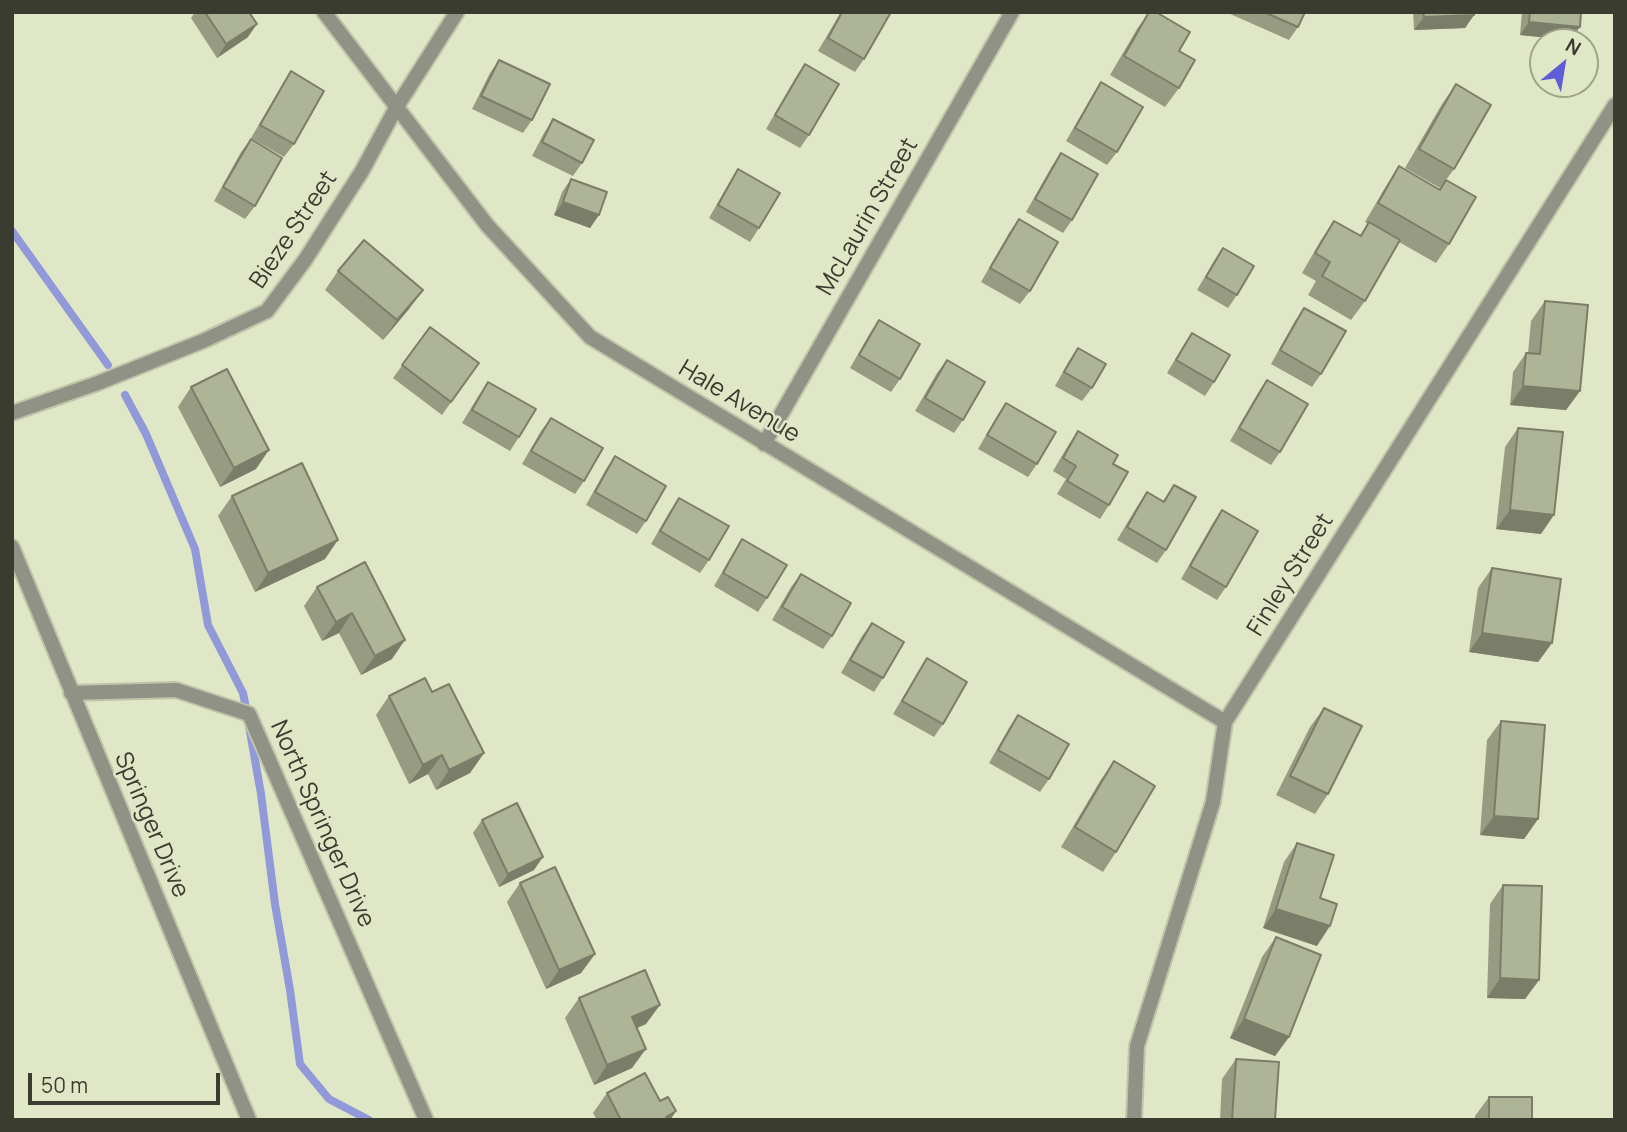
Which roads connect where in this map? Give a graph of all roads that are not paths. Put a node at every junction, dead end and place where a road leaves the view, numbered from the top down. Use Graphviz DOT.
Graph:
graph roads {
  1 [pos="324,12"];
  2 [pos="457,12"];
  3 [pos="1012,12"];
  4 [pos="1615,104"];
  5 [pos="396,108"];
  6 [pos="12,413"];
  7 [pos="764,444"];
  8 [pos="12,547"];
  9 [pos="71,693"];
  10 [pos="1225,722"];
  11 [pos="249,1120"];
  12 [pos="426,1120"];
  13 [pos="1134,1120"];
  1 -- 5 [label="street, Hale Avenue"];
  2 -- 5 [label="street, Bieze Street"];
  3 -- 7 [label="street, McLaurin Street"];
  4 -- 10 [label="street, Finley Street"];
  5 -- 6 [label="street, Bieze Street"];
  5 -- 7 [label="street, Hale Avenue"];
  7 -- 10 [label="street, Hale Avenue"];
  8 -- 9 [label="street, Springer Drive"];
  9 -- 11 [label="street, Springer Drive"];
  9 -- 12 [label="street, North Springer Drive"];
  10 -- 13 [label="street, Finley Street"];
}
